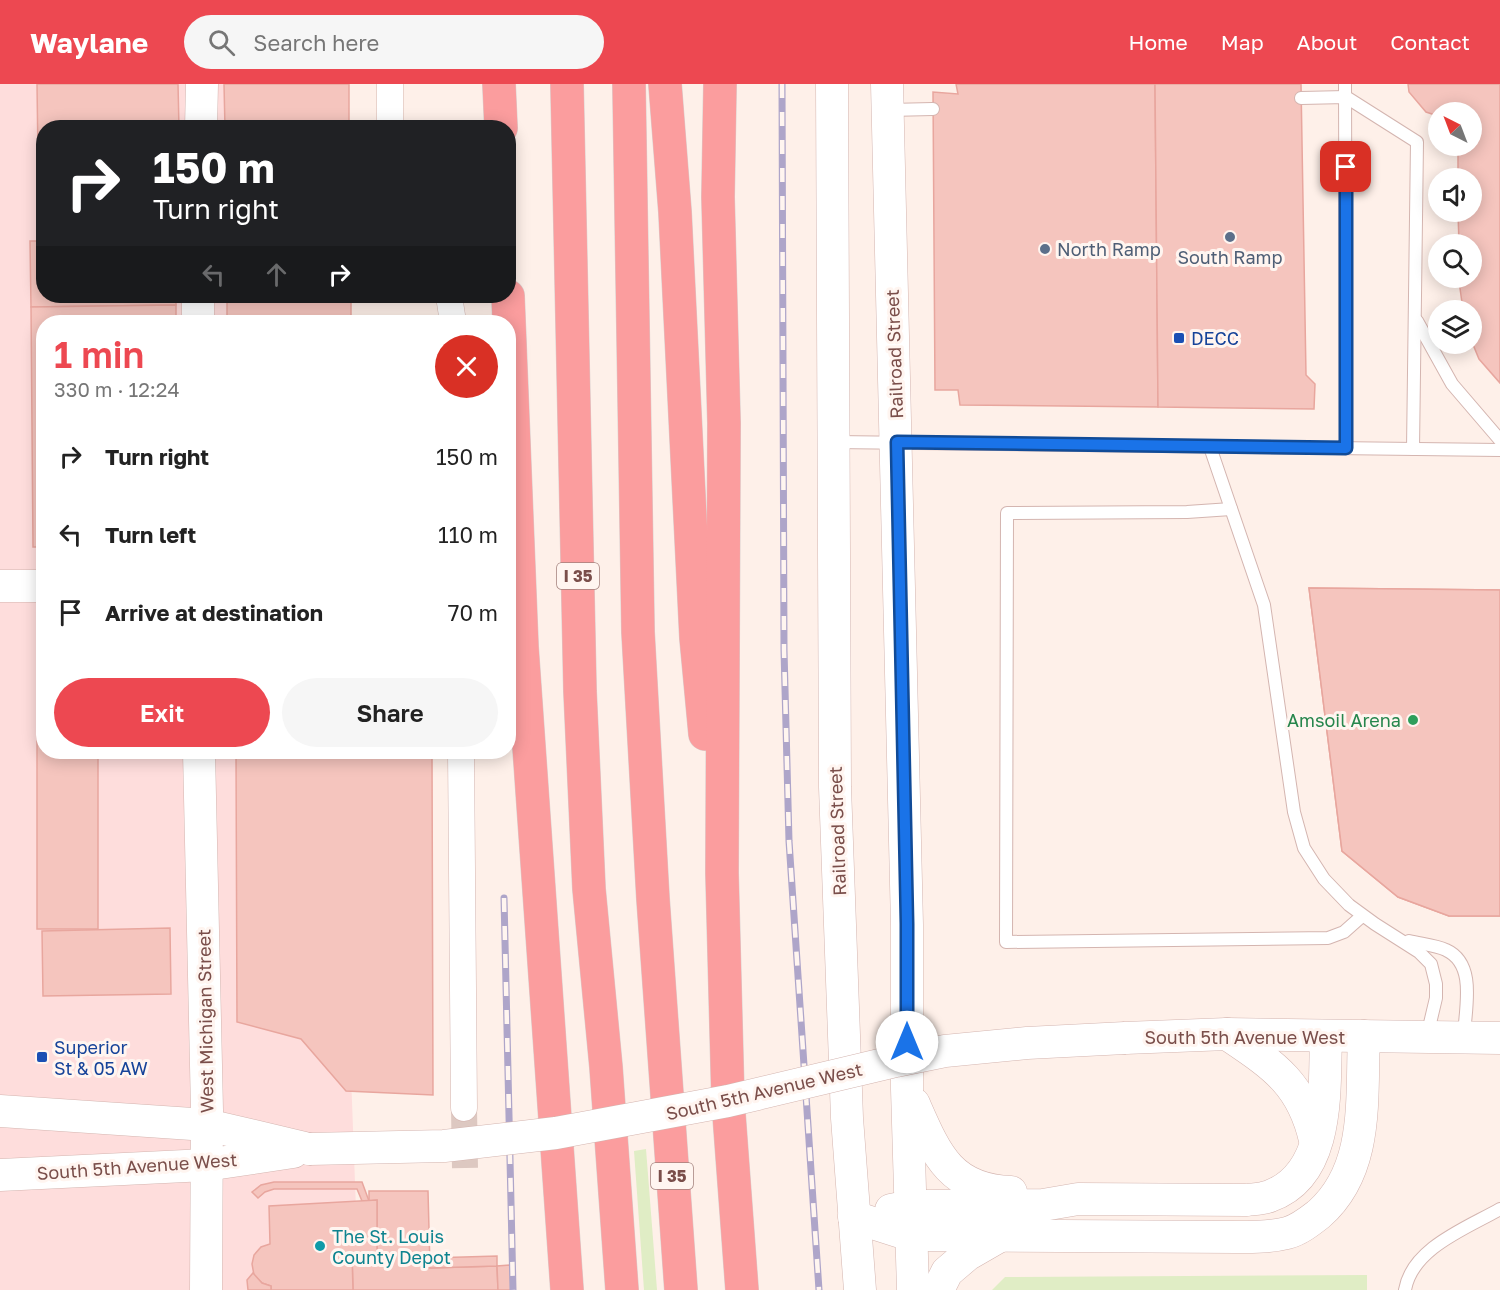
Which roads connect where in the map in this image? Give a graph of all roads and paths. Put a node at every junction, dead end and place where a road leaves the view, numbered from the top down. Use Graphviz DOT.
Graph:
graph roads {
  1 [pos="202,84"];
  2 [pos="390,84"];
  3 [pos="499,84"];
  4 [pos="567,84"];
  5 [pos="629,84"];
  6 [pos="665,84"];
  7 [pos="720,84"];
  8 [pos="832,84"];
  9 [pos="1346,90"];
  10 [pos="888,97"];
  11 [pos="1301,98"];
  12 [pos="933,109"];
  13 [pos="201,120"];
  14 [pos="390,120"];
  15 [pos="501,120"];
  16 [pos="1415,317"];
  17 [pos="1500,440"];
  18 [pos="834,442"];
  19 [pos="897,442"];
  20 [pos="1210,447"];
  21 [pos="1346,448"];
  22 [pos="1413,449"];
  23 [pos="1500,450"];
  24 [pos="516,497"];
  25 [pos="1231,509"];
  26 [pos="0,586"];
  27 [pos="36,586"];
  28 [pos="710,638"];
  29 [pos="199,759"];
  30 [pos="461,759"];
  31 [pos="1362,916"];
  32 [pos="1397,938"];
  33 [pos="1227,1034"];
  34 [pos="1326,1036"];
  35 [pos="1364,1036"];
  36 [pos="1426,1037"];
  37 [pos="1464,1038"];
  38 [pos="1500,1038"];
  39 [pos="907,1089"];
  40 [pos="728,1101"];
  41 [pos="464,1108"];
  42 [pos="0,1111"];
  43 [pos="207,1125"];
  44 [pos="556,1133"];
  45 [pos="1316,1144"];
  46 [pos="309,1149"];
  47 [pos="206,1165"];
  48 [pos="0,1175"];
  49 [pos="1078,1199"];
  50 [pos="1500,1209"];
  51 [pos="854,1217"];
  52 [pos="911,1221"];
  53 [pos="1000,1236"];
  54 [pos="206,1290"];
  55 [pos="567,1290"];
  56 [pos="622,1290"];
  57 [pos="681,1290"];
  58 [pos="742,1290"];
  59 [pos="860,1290"];
  60 [pos="913,1290"];
  61 [pos="938,1290"];
  62 [pos="1405,1290"];
  1 -- 13 [label="street"];
  2 -- 14 [label="street"];
  3 -- 15 [label="highway"];
  4 -- 56 [label="highway, I 35"];
  5 -- 57 [label="highway, I 35"];
  6 -- 28 [label="highway"];
  7 -- 28 [label="highway"];
  8 -- 18 [label="street, Railroad Street"];
  9 -- 11 [label="lane"];
  9 -- 16 [label="lane"];
  9 -- 21 [label="lane"];
  10 -- 12 [label="lane"];
  10 -- 19 [label="street, Railroad Street"];
  16 -- 17 [label="lane"];
  16 -- 22 [label="lane"];
  18 -- 19 [label="lane"];
  18 -- 51 [label="street, Railroad Street"];
  19 -- 20 [label="lane"];
  19 -- 39 [label="street, Railroad Street"];
  20 -- 21 [label="lane"];
  20 -- 25 [label="lane"];
  21 -- 22 [label="lane"];
  22 -- 23 [label="lane"];
  24 -- 44 [label="highway"];
  25 -- 31 [label="lane"];
  25 -- 31 [label="lane"];
  26 -- 27 [label="street"];
  28 -- 40 [label="highway"];
  29 -- 43 [label="street, West Michigan Street"];
  30 -- 41 [label="street"];
  31 -- 32 [label="lane"];
  32 -- 36 [label="lane"];
  32 -- 37 [label="lane"];
  33 -- 34 [label="street, South 5th Avenue West"];
  33 -- 40 [label="street, South 5th Avenue West, bridge"];
  33 -- 45 [label="street"];
  34 -- 35 [label="street, South 5th Avenue West"];
  34 -- 45 [label="street"];
  35 -- 36 [label="street, South 5th Avenue West"];
  35 -- 53 [label="street, South 5th Avenue West"];
  36 -- 37 [label="street, South 5th Avenue West"];
  37 -- 38 [label="street, South 5th Avenue West"];
  39 -- 49 [label="street"];
  39 -- 52 [label="street, Railroad Street"];
  40 -- 44 [label="street, South 5th Avenue West, bridge"];
  40 -- 58 [label="highway"];
  42 -- 43 [label="street, South 5th Avenue West"];
  43 -- 46 [label="street, South 5th Avenue West"];
  43 -- 47 [label="street, West Michigan Street"];
  44 -- 46 [label="street, South 5th Avenue West, bridge"];
  44 -- 55 [label="highway"];
  45 -- 49 [label="street"];
  46 -- 47 [label="street, South 5th Avenue West"];
  47 -- 48 [label="street, South 5th Avenue West"];
  47 -- 54 [label="street, West Michigan Street"];
  49 -- 52 [label="street"];
  50 -- 62 [label="lane"];
  51 -- 52 [label="street, South 5th Avenue West"];
  51 -- 59 [label="street, Railroad Street"];
  52 -- 53 [label="street, South 5th Avenue West"];
  52 -- 60 [label="street, Railroad Street"];
  53 -- 61 [label="street"];
}
